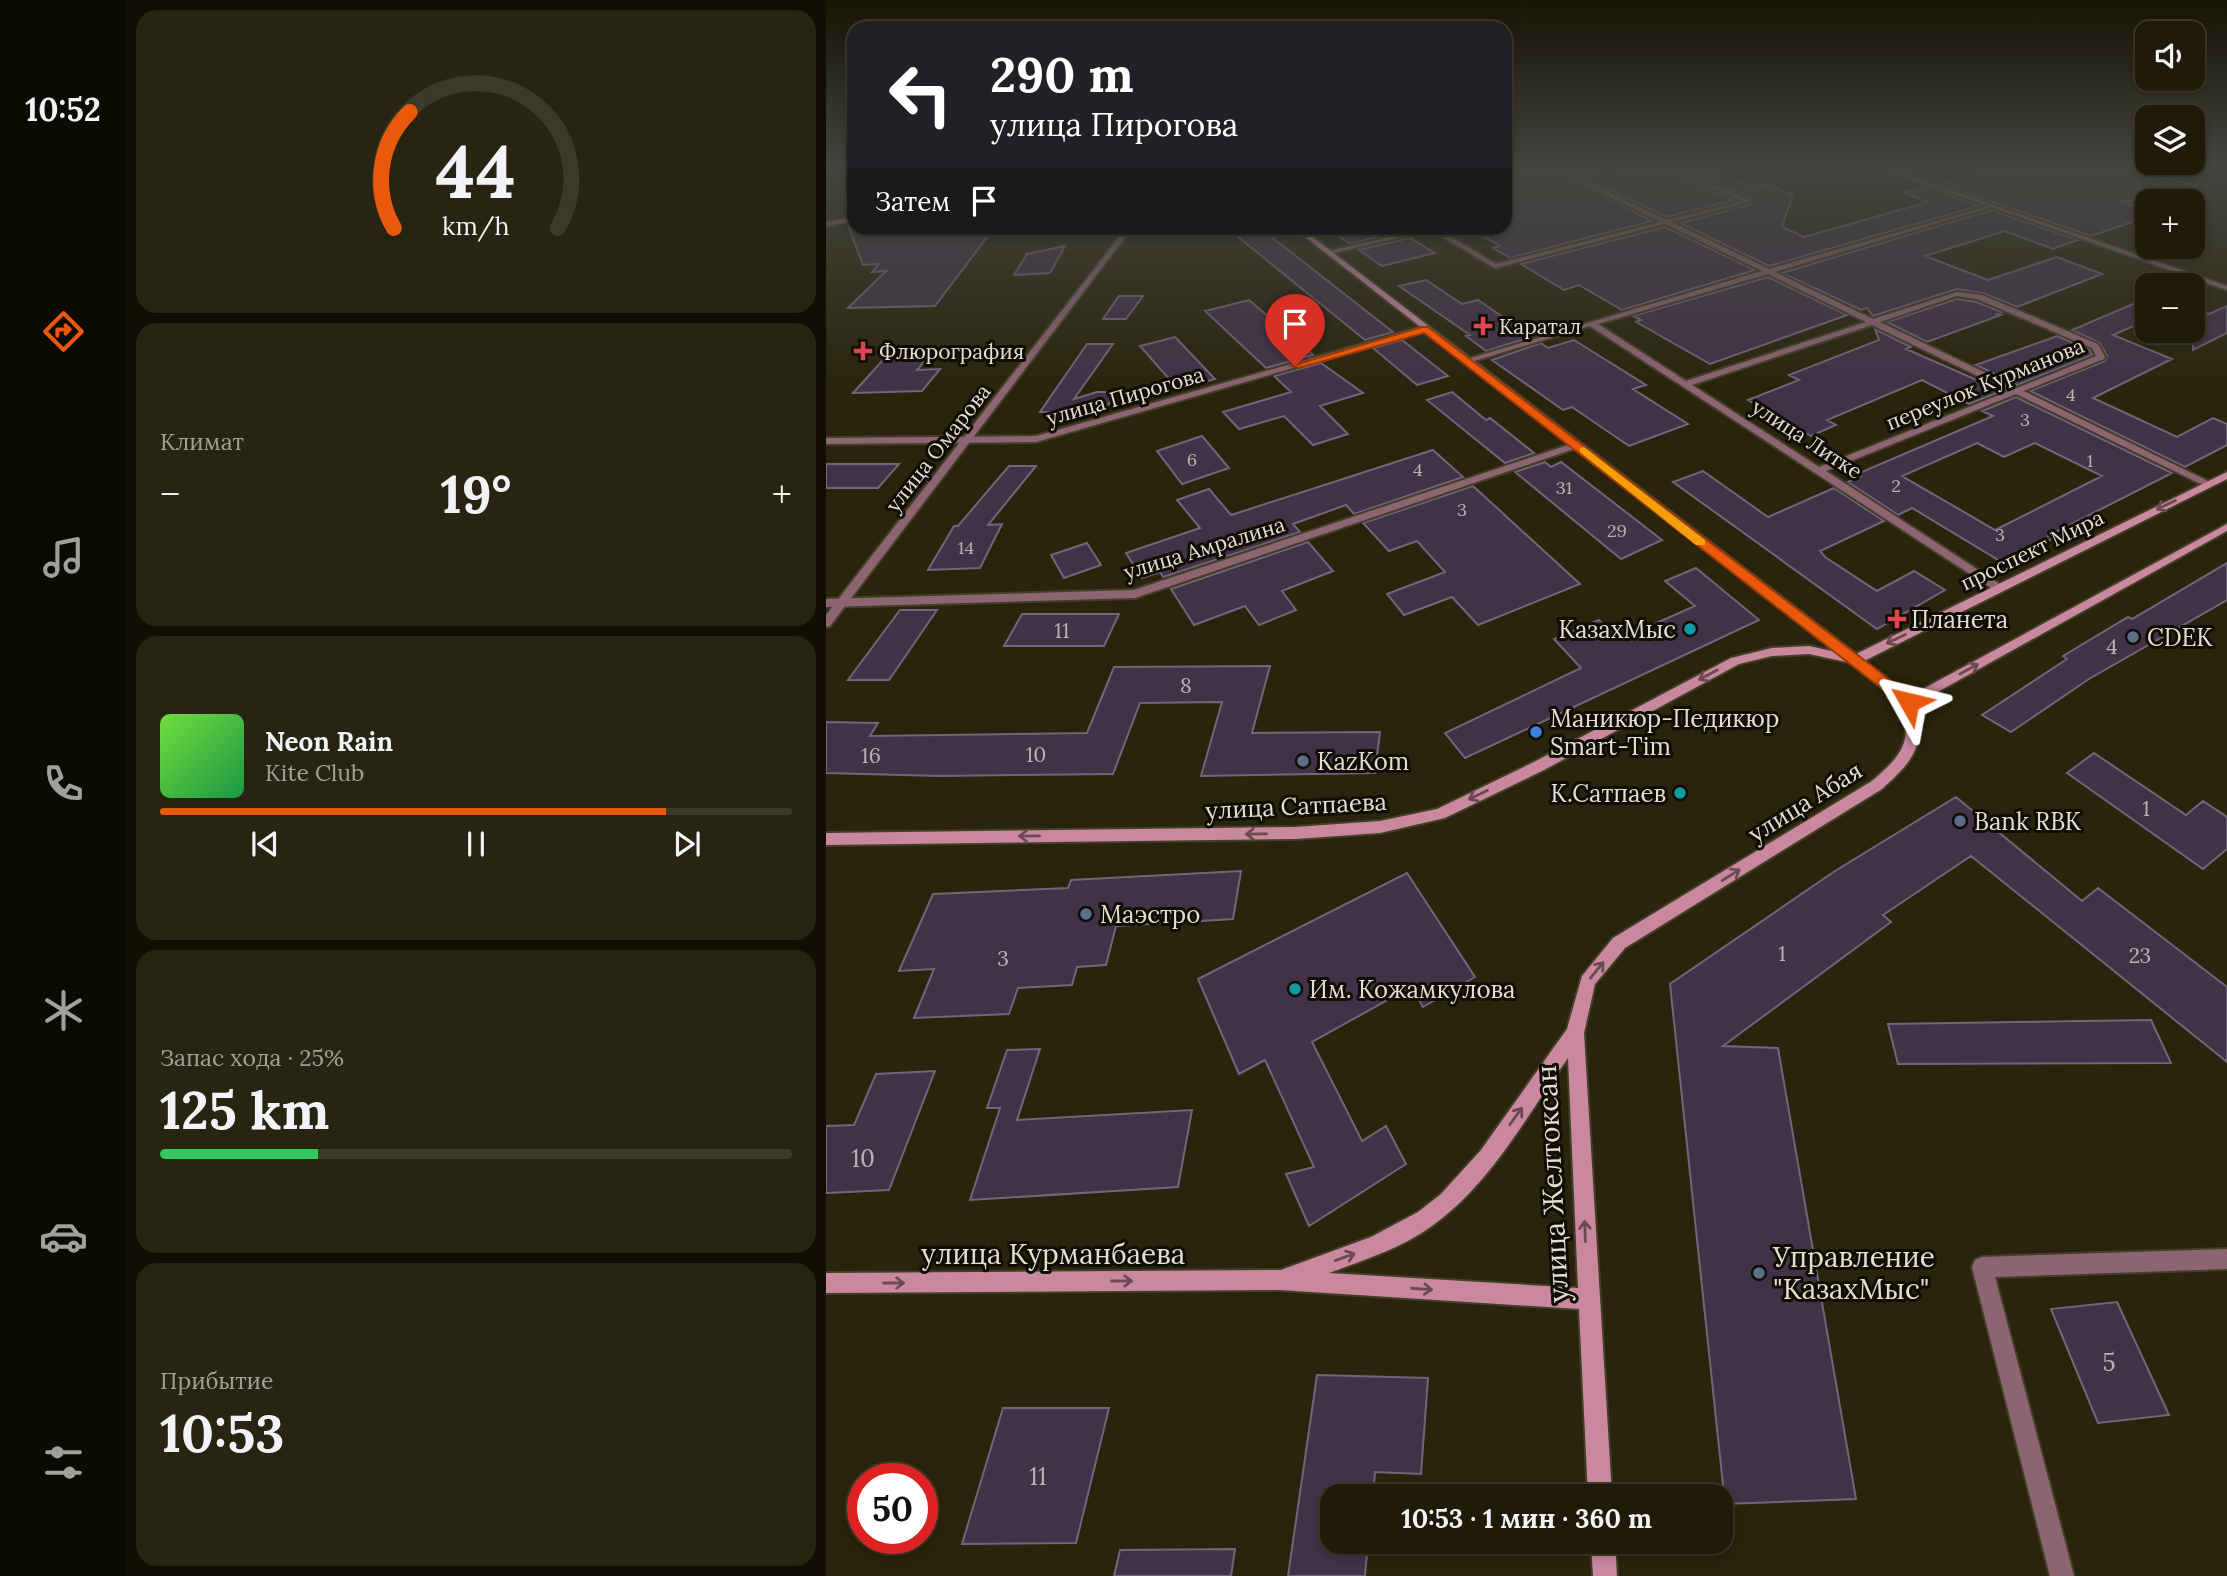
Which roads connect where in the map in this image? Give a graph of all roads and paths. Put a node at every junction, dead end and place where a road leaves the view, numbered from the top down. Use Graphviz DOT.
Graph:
graph roads {
  1 [pos="1118,243"];
  2 [pos="1316,243"];
  3 [pos="1370,243"];
  4 [pos="1457,243"];
  5 [pos="1586,243"];
  6 [pos="1709,243"];
  7 [pos="1865,243"];
  8 [pos="2096,243"];
  9 [pos="1329,252"];
  10 [pos="1768,271"];
  11 [pos="2227,288"];
  12 [pos="1874,322"];
  13 [pos="1592,324"];
  14 [pos="1425,329"];
  15 [pos="1468,360"];
  16 [pos="1686,384"];
  17 [pos="2015,390"];
  18 [pos="967,440"];
  19 [pos="826,441"];
  20 [pos="1577,445"];
  21 [pos="1820,470"];
  22 [pos="2227,475"];
  23 [pos="2209,484"];
  24 [pos="2227,527"];
  25 [pos="2000,588"];
  26 [pos="826,603"];
  27 [pos="841,603"];
  28 [pos="826,623"];
  29 [pos="1855,660"];
  30 [pos="1909,702"];
  31 [pos="826,839"];
  32 [pos="1673,911"];
  33 [pos="1575,1033"];
  34 [pos="2227,1259"];
  35 [pos="1280,1280"];
  36 [pos="826,1283"];
  37 [pos="1587,1299"];
  38 [pos="1599,1484"];
  39 [pos="1604,1554"];
  40 [pos="1605,1576"];
  41 [pos="2062,1576"];
  1 -- 18 [label="street, улица Омарова"];
  2 -- 9 [label="main road"];
  3 -- 9 [label="street"];
  4 -- 5 [label="street"];
  6 -- 10 [label="street"];
  7 -- 10 [label="street"];
  8 -- 11 [label="street"];
  9 -- 14 [label="main road"];
  10 -- 12 [label="street"];
  10 -- 13 [label="street"];
  12 -- 16 [label="street, переулок Курманова"];
  12 -- 17 [label="street"];
  12 -- 17 [label="street, переулок Курманова"];
  13 -- 15 [label="street"];
  13 -- 16 [label="street, улица Литке"];
  14 -- 15 [label="main road"];
  14 -- 18 [label="street, улица Пирогова"];
  15 -- 20 [label="main road"];
  16 -- 21 [label="street, улица Литке"];
  17 -- 21 [label="street, переулок Курманова"];
  17 -- 23 [label="street"];
  18 -- 19 [label="street, улица Пирогова"];
  18 -- 27 [label="street, улица Омарова"];
  20 -- 27 [label="street, улица Амралина"];
  20 -- 29 [label="main road"];
  21 -- 25 [label="street, улица Литке"];
  22 -- 23 [label="main road, проспект Мира"];
  23 -- 25 [label="main road, проспект Мира, one-way"];
  30 -- 24 [label="main road, one-way"];
  25 -- 29 [label="main road, проспект Мира, one-way"];
  26 -- 27 [label="street, улица Амралина"];
  27 -- 28 [label="street, улица Омарова"];
  29 -- 30 [label="main road"];
  29 -- 31 [label="main road, улица Сатпаева, one-way"];
  32 -- 30 [label="main road, улица Абая, one-way"];
  33 -- 32 [label="main road, улица Желтоксан, one-way"];
  35 -- 33 [label="main road, one-way"];
  37 -- 33 [label="main road, улица Желтоксан, one-way"];
  34 -- 41 [label="street"];
  36 -- 35 [label="main road, улица Курманбаева, one-way"];
  35 -- 37 [label="main road, улица Курманбаева, one-way"];
  37 -- 38 [label="main road, улица Желтоксан"];
  39 -- 40 [label="main road"];
}
